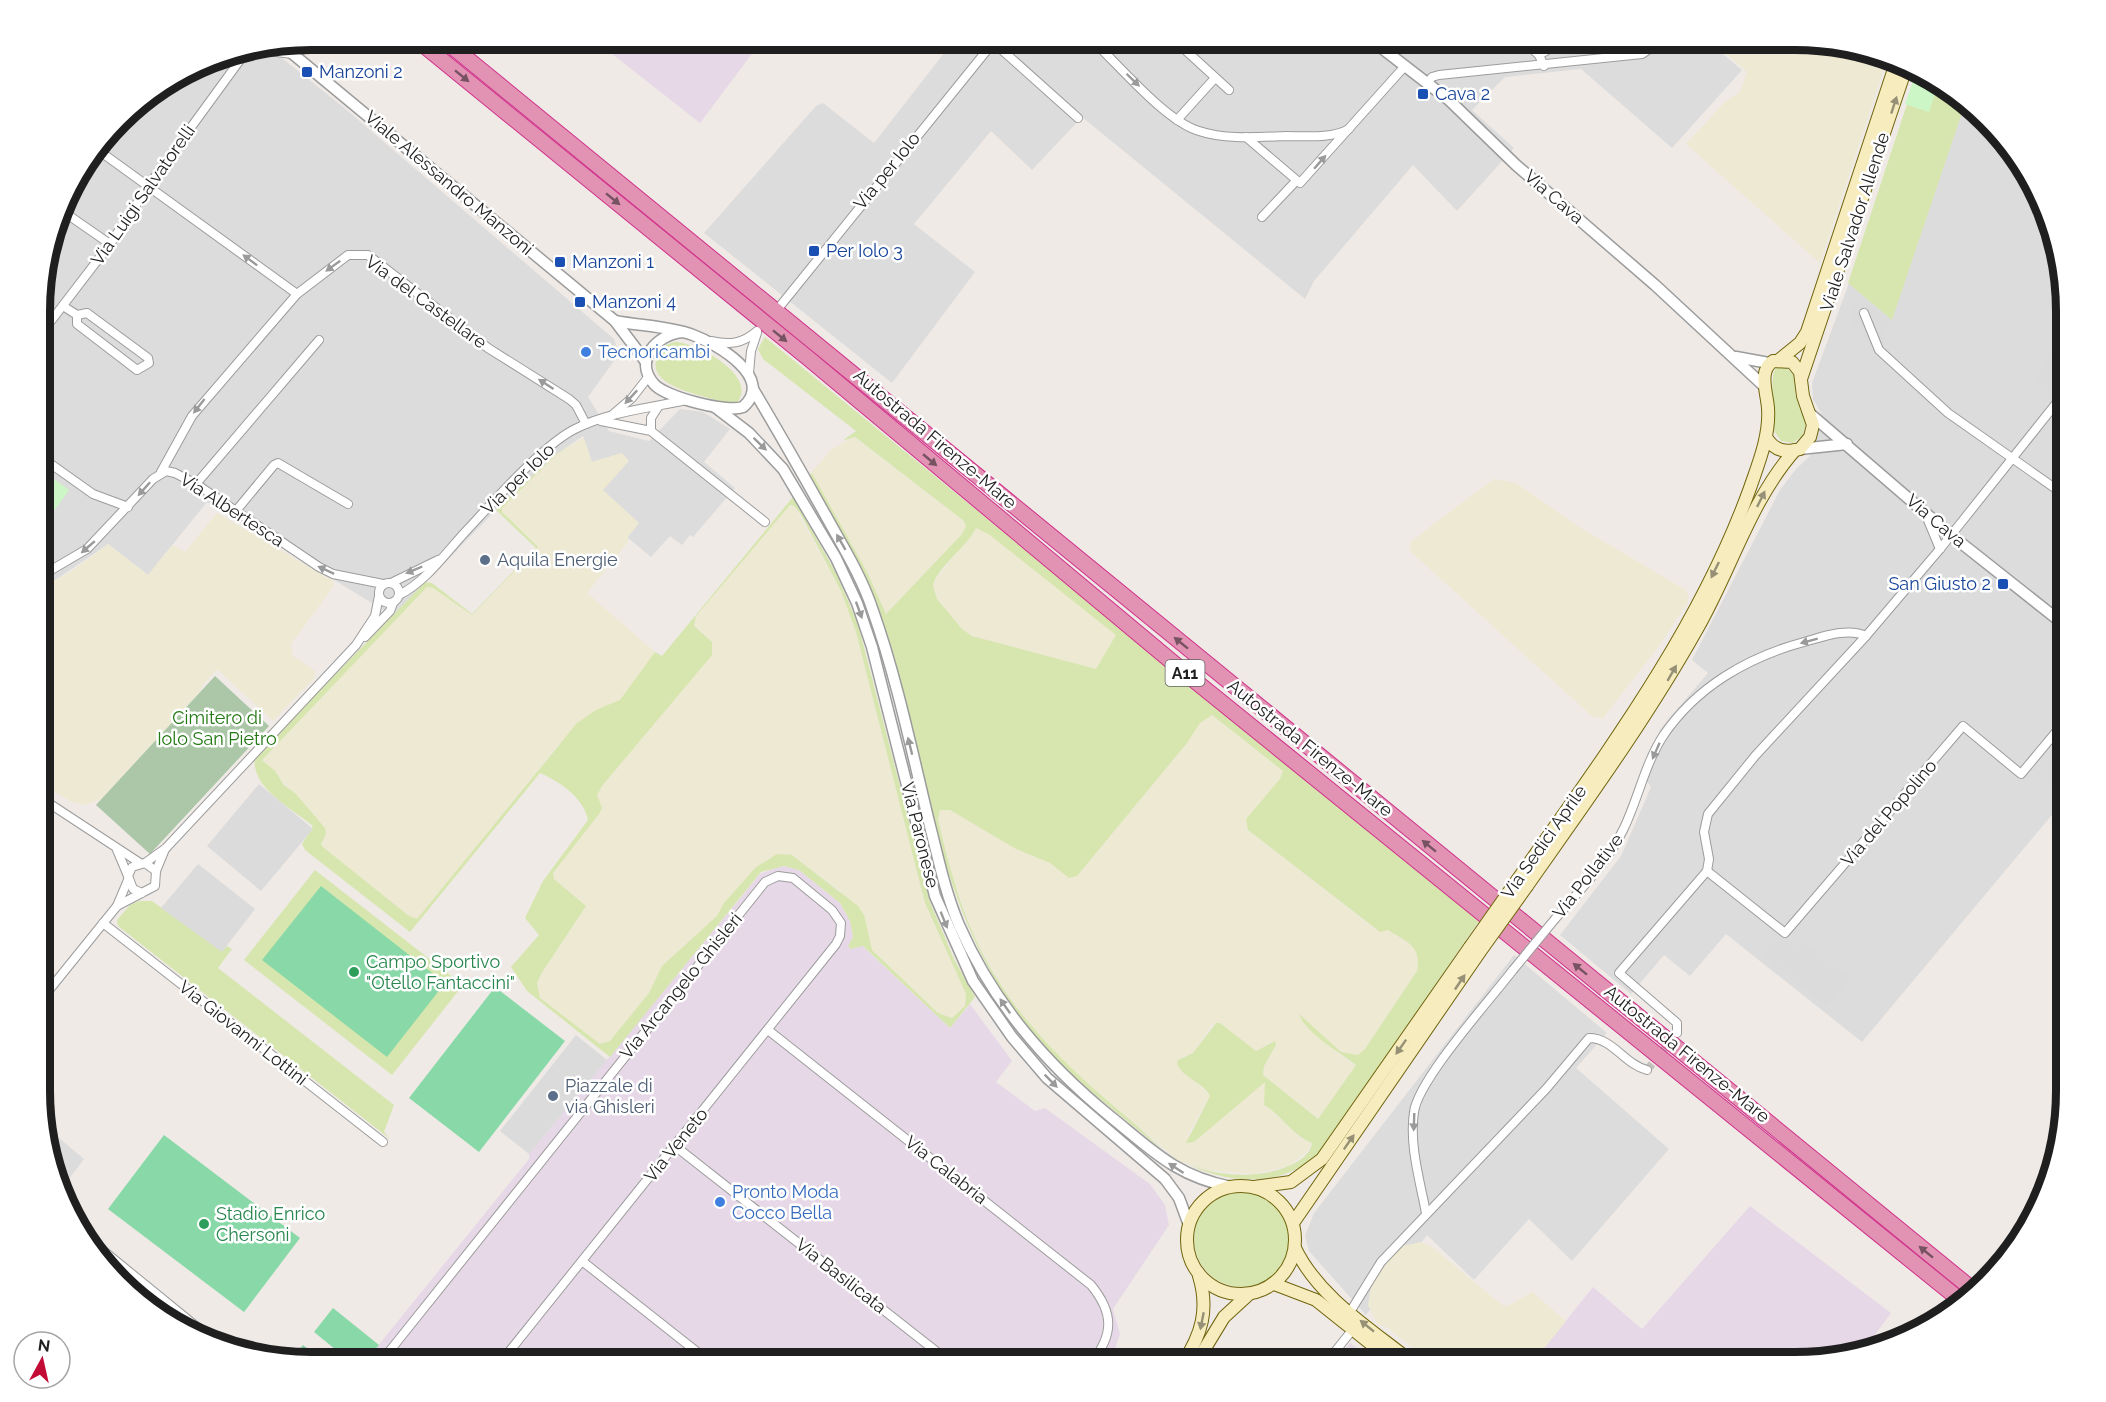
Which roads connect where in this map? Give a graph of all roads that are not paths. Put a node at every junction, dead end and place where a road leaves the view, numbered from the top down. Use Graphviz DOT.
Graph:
graph roads {
  1 [pos="290,50"];
  2 [pos="430,50"];
  3 [pos="456,50"];
  4 [pos="988,50"];
  5 [pos="1005,50"];
  6 [pos="1103,50"];
  7 [pos="1185,50"];
  8 [pos="1384,50"];
  9 [pos="1533,50"];
  10 [pos="1548,50"];
  11 [pos="1648,50"];
  12 [pos="276,52"];
  13 [pos="296,55"];
  14 [pos="1539,55"];
  15 [pos="240,59"];
  16 [pos="1405,66"];
  17 [pos="1544,66"];
  18 [pos="1894,68"];
  19 [pos="1904,73"];
  20 [pos="1215,78"];
  21 [pos="1427,84"];
  22 [pos="1229,90"];
  23 [pos="1078,118"];
  24 [pos="1177,120"];
  25 [pos="1349,129"];
  26 [pos="1246,137"];
  27 [pos="102,153"];
  28 [pos="1296,181"];
  29 [pos="149,184"];
  30 [pos="67,214"];
  31 [pos="1262,217"];
  32 [pos="110,244"];
  33 [pos="297,294"];
  34 [pos="781,305"];
  35 [pos="63,306"];
  36 [pos="1863,313"];
  37 [pos="77,315"];
  38 [pos="615,321"];
  39 [pos="50,323"];
  40 [pos="682,332"];
  41 [pos="116,334"];
  42 [pos="319,340"];
  43 [pos="704,340"];
  44 [pos="105,346"];
  45 [pos="1736,357"];
  46 [pos="646,362"];
  47 [pos="1774,362"];
  48 [pos="749,374"];
  49 [pos="649,376"];
  50 [pos="1802,379"];
  51 [pos="1765,387"];
  52 [pos="753,389"];
  53 [pos="689,399"];
  54 [pos="2056,404"];
  55 [pos="659,406"];
  56 [pos="715,407"];
  57 [pos="1808,412"];
  58 [pos="611,416"];
  59 [pos="589,423"];
  60 [pos="651,431"];
  61 [pos="1766,437"];
  62 [pos="1847,444"];
  63 [pos="1798,449"];
  64 [pos="2013,459"];
  65 [pos="50,463"];
  66 [pos="161,472"];
  67 [pos="196,484"];
  68 [pos="2056,489"];
  69 [pos="348,504"];
  70 [pos="128,507"];
  71 [pos="235,512"];
  72 [pos="1925,513"];
  73 [pos="765,522"];
  74 [pos="1951,535"];
  75 [pos="1940,549"];
  76 [pos="438,560"];
  77 [pos="50,571"];
  78 [pos="387,583"];
  79 [pos="379,596"];
  80 [pos="396,599"];
  81 [pos="2056,618"];
  82 [pos="1866,636"];
  83 [pos="356,645"];
  84 [pos="2056,732"];
  85 [pos="50,803"];
  86 [pos="116,849"];
  87 [pos="166,849"];
  88 [pos="143,863"];
  89 [pos="156,871"];
  90 [pos="1707,871"];
  91 [pos="128,878"];
  92 [pos="1522,883"];
  93 [pos="142,892"];
  94 [pos="117,906"];
  95 [pos="103,923"];
  96 [pos="841,923"];
  97 [pos="1475,950"];
  98 [pos="50,989"];
  99 [pos="768,1030"];
  100 [pos="1677,1033"];
  101 [pos="1647,1070"];
  102 [pos="383,1142"];
  103 [pos="675,1146"];
  104 [pos="1231,1187"];
  105 [pos="1254,1187"];
  106 [pos="1426,1213"];
  107 [pos="1293,1223"];
  108 [pos="1189,1225"];
  109 [pos="1295,1248"];
  110 [pos="102,1250"];
  111 [pos="582,1262"];
  112 [pos="1199,1275"];
  113 [pos="1274,1284"];
  114 [pos="1969,1287"];
  115 [pos="1249,1294"];
  116 [pos="1957,1297"];
  117 [pos="1350,1312"];
  118 [pos="197,1327"];
  119 [pos="1353,1329"];
  120 [pos="389,1352"];
  121 [pos="509,1352"];
  122 [pos="697,1352"];
  123 [pos="937,1352"];
  124 [pos="1098,1352"];
  125 [pos="1191,1352"];
  126 [pos="1203,1352"];
  127 [pos="1335,1352"];
  128 [pos="1381,1352"];
  129 [pos="1399,1352"];
  1 -- 13 [label="street, Viale Alessandro Manzoni"];
  2 -- 116 [label="highway, Autostrada Firenze-Mare / A11, one-way"];
  114 -- 3 [label="highway, Autostrada Firenze-Mare / A11, one-way"];
  4 -- 34 [label="street, Via per Iolo"];
  5 -- 23 [label="street"];
  6 -- 24 [label="street, one-way"];
  7 -- 20 [label="street"];
  8 -- 16 [label="street, Via Cava"];
  9 -- 14 [label="street"];
  10 -- 14 [label="street"];
  11 -- 17 [label="street"];
  12 -- 13 [label="street, Via Luigi Salvatorelli"];
  13 -- 38 [label="street, Viale Alessandro Manzoni"];
  14 -- 17 [label="street"];
  15 -- 29 [label="street, Via Luigi Salvatorelli"];
  16 -- 21 [label="street, Via Cava"];
  16 -- 25 [label="street"];
  17 -- 21 [label="street"];
  18 -- 47 [label="main road, Viale Salvador Allende"];
  50 -- 19 [label="main road, Viale Salvador Allende, one-way"];
  20 -- 22 [label="street"];
  20 -- 24 [label="street"];
  21 -- 45 [label="street, Via Cava"];
  24 -- 26 [label="street"];
  25 -- 26 [label="street"];
  28 -- 25 [label="street, one-way"];
  26 -- 28 [label="street"];
  27 -- 29 [label="street"];
  28 -- 31 [label="street"];
  29 -- 32 [label="street, Via Luigi Salvatorelli"];
  33 -- 29 [label="street, one-way"];
  30 -- 32 [label="street"];
  32 -- 35 [label="street, Via Luigi Salvatorelli"];
  59 -- 33 [label="street, Via del Castellare, one-way"];
  33 -- 66 [label="street, Via del Castellare, one-way"];
  35 -- 37 [label="street"];
  35 -- 39 [label="street, Via Luigi Salvatorelli"];
  36 -- 64 [label="street"];
  37 -- 41 [label="street"];
  37 -- 44 [label="street"];
  38 -- 40 [label="street"];
  38 -- 46 [label="street, Viale Alessandro Manzoni"];
  40 -- 43 [label="street"];
  40 -- 46 [label="street"];
  41 -- 44 [label="street"];
  41 -- 44 [label="street"];
  42 -- 67 [label="street"];
  43 -- 48 [label="street"];
  43 -- 48 [label="street"];
  45 -- 47 [label="street"];
  45 -- 51 [label="street, Via Cava"];
  46 -- 49 [label="street"];
  47 -- 50 [label="main road"];
  47 -- 51 [label="main road, Via Sedici Aprile"];
  48 -- 52 [label="street, Via Paronese"];
  49 -- 53 [label="street"];
  49 -- 58 [label="street, Via per Iolo, one-way"];
  50 -- 57 [label="main road, Via Sedici Aprile"];
  51 -- 61 [label="main road, Via Sedici Aprile"];
  52 -- 56 [label="street"];
  104 -- 52 [label="street, Via Paronese, one-way"];
  53 -- 55 [label="street, Via per Iolo"];
  53 -- 56 [label="street"];
  54 -- 64 [label="street"];
  55 -- 58 [label="street, Via per Iolo"];
  55 -- 60 [label="street"];
  56 -- 108 [label="street, Via Paronese, one-way"];
  57 -- 62 [label="street, Via Cava"];
  57 -- 63 [label="main road, Via Sedici Aprile"];
  58 -- 59 [label="street, Via per Iolo"];
  59 -- 60 [label="street"];
  59 -- 76 [label="street, Via per Iolo"];
  60 -- 73 [label="street"];
  61 -- 63 [label="main road"];
  61 -- 92 [label="main road, Via Sedici Aprile, one-way"];
  62 -- 63 [label="street"];
  62 -- 72 [label="street, Via Cava"];
  92 -- 63 [label="main road, Via Sedici Aprile, one-way"];
  64 -- 68 [label="street"];
  64 -- 74 [label="street"];
  65 -- 70 [label="street"];
  66 -- 67 [label="street, Via Albertesca"];
  66 -- 70 [label="street, Via Albertesca, one-way"];
  67 -- 71 [label="street, Via Albertesca"];
  69 -- 71 [label="street"];
  70 -- 77 [label="street, Via Albertesca, one-way"];
  78 -- 71 [label="street, Via Albertesca, one-way"];
  72 -- 74 [label="street, Via Cava"];
  72 -- 75 [label="street"];
  74 -- 75 [label="street"];
  74 -- 81 [label="street, Via Cava"];
  75 -- 82 [label="street"];
  76 -- 78 [label="street, Via per Iolo, one-way"];
  76 -- 80 [label="street, Via per Iolo"];
  78 -- 79 [label="street"];
  78 -- 80 [label="street"];
  79 -- 80 [label="street"];
  79 -- 83 [label="street, Via per Iolo"];
  80 -- 83 [label="street, Via per Iolo"];
  82 -- 90 [label="street"];
  82 -- 106 [label="street, Via Pollative, one-way, bridge"];
  83 -- 87 [label="street, Via per Iolo"];
  84 -- 90 [label="street, Via del Popolino"];
  85 -- 86 [label="street"];
  86 -- 88 [label="street"];
  86 -- 91 [label="street"];
  87 -- 88 [label="street, Via per Iolo"];
  87 -- 89 [label="street, Via per Iolo"];
  88 -- 89 [label="street"];
  88 -- 91 [label="street"];
  89 -- 93 [label="street"];
  90 -- 100 [label="street"];
  91 -- 93 [label="street"];
  91 -- 94 [label="street"];
  92 -- 97 [label="main road, Via Sedici Aprile, bridge"];
  93 -- 94 [label="street"];
  94 -- 95 [label="street"];
  95 -- 98 [label="street"];
  95 -- 102 [label="street, Via Giovanni Lottini"];
  96 -- 99 [label="street, Via Veneto"];
  96 -- 120 [label="street, Via Arcangelo Ghisleri"];
  97 -- 105 [label="main road, Via Sedici Aprile, one-way"];
  107 -- 97 [label="main road, Via Sedici Aprile, one-way"];
  99 -- 103 [label="street, Via Veneto"];
  99 -- 124 [label="street, Via Calabria"];
  101 -- 106 [label="street"];
  103 -- 111 [label="street, Via Veneto"];
  103 -- 123 [label="street, Via Basilicata"];
  104 -- 105 [label="main road, Via Sedici Aprile"];
  104 -- 108 [label="main road, Via Sedici Aprile"];
  105 -- 107 [label="main road"];
  106 -- 117 [label="street"];
  107 -- 109 [label="main road"];
  108 -- 112 [label="main road"];
  109 -- 113 [label="main road"];
  109 -- 117 [label="main road"];
  110 -- 118 [label="street"];
  111 -- 121 [label="street, Via Veneto"];
  111 -- 122 [label="street"];
  112 -- 115 [label="main road"];
  112 -- 125 [label="main road, one-way"];
  113 -- 115 [label="main road"];
  113 -- 119 [label="main road"];
  115 -- 126 [label="main road"];
  129 -- 117 [label="main road, one-way"];
  119 -- 127 [label="street"];
  119 -- 128 [label="main road"];
}
